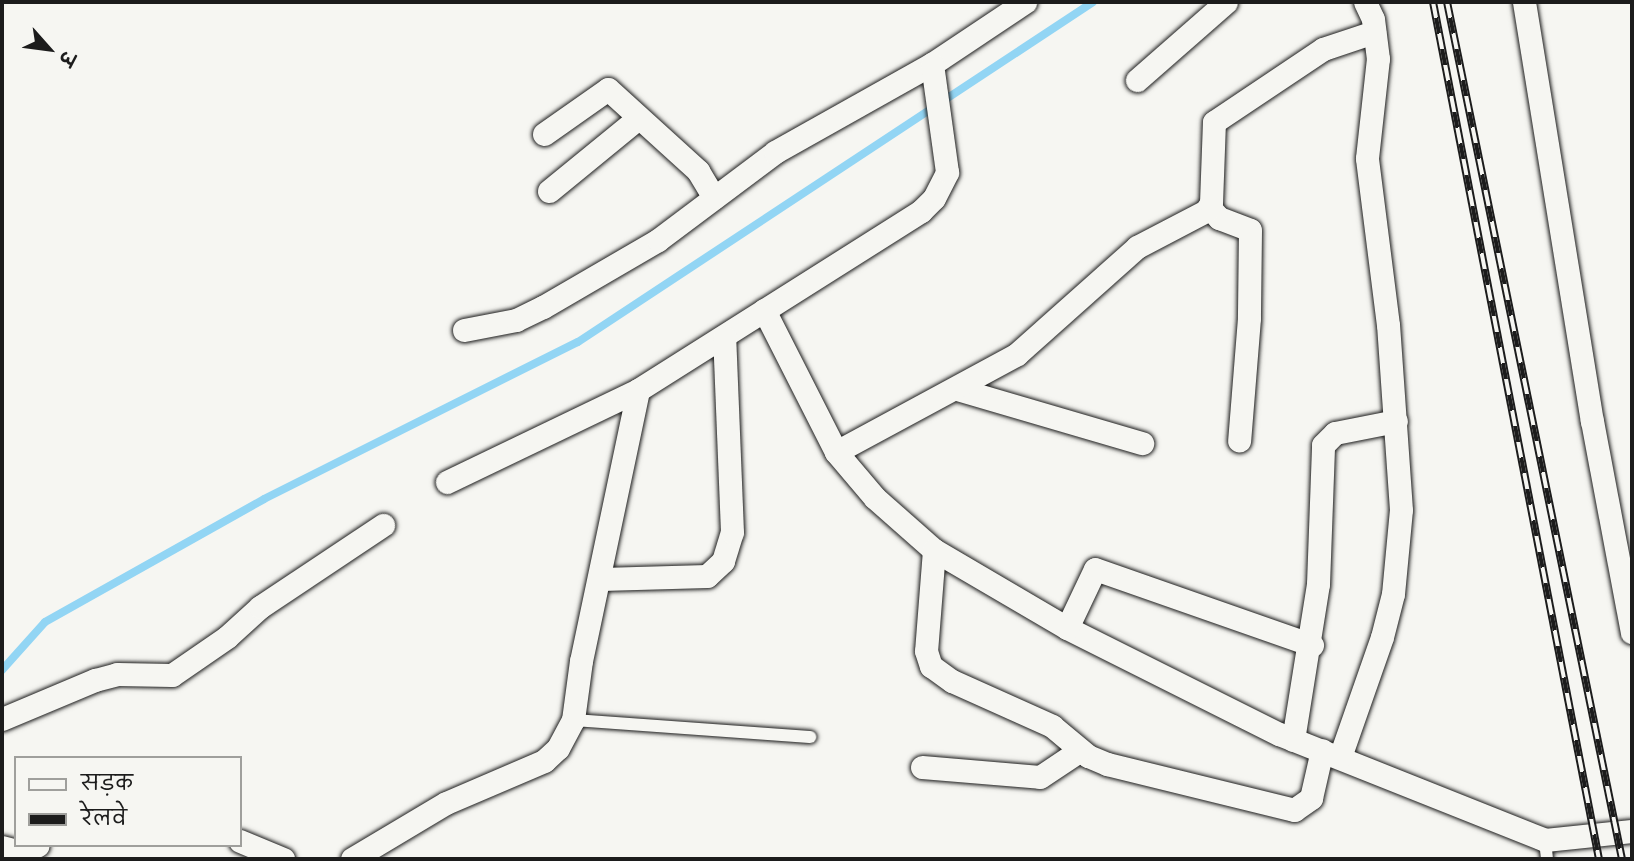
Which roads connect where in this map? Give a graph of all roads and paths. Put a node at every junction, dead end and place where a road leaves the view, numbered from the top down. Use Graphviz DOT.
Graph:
graph roads {
  1 [pos="1026,2"];
  2 [pos="1226,2"];
  3 [pos="1364,2"];
  4 [pos="1524,2"];
  5 [pos="1374,32"];
  6 [pos="932,64"];
  7 [pos="1137,80"];
  8 [pos="637,120"];
  9 [pos="544,134"];
  10 [pos="549,191"];
  11 [pos="714,198"];
  12 [pos="1209,207"];
  13 [pos="764,310"];
  14 [pos="464,330"];
  15 [pos="724,337"];
  16 [pos="957,389"];
  17 [pos="638,390"];
  18 [pos="1396,421"];
  19 [pos="1239,441"];
  20 [pos="1142,443"];
  21 [pos="836,452"];
  22 [pos="447,482"];
  23 [pos="383,525"];
  24 [pos="934,550"];
  25 [pos="601,579"];
  26 [pos="1067,628"];
  27 [pos="1632,632"];
  28 [pos="1312,645"];
  29 [pos="2,719"];
  30 [pos="573,720"];
  31 [pos="810,737"];
  32 [pos="1293,740"];
  33 [pos="1079,751"];
  34 [pos="1331,754"];
  35 [pos="922,768"];
  36 [pos="1632,831"];
  37 [pos="242,842"];
  38 [pos="2,847"];
  39 [pos="33,847"];
  40 [pos="1546,850"];
  41 [pos="283,859"];
  42 [pos="352,859"];
  1 -- 6 [label="street"];
  2 -- 7 [label="street"];
  3 -- 5 [label="street"];
  4 -- 27 [label="street"];
  5 -- 12 [label="street"];
  5 -- 18 [label="street"];
  6 -- 11 [label="street"];
  6 -- 13 [label="street"];
  8 -- 9 [label="street"];
  8 -- 10 [label="street"];
  8 -- 11 [label="street"];
  11 -- 14 [label="street"];
  12 -- 16 [label="street"];
  12 -- 19 [label="street"];
  13 -- 15 [label="street"];
  13 -- 21 [label="street"];
  15 -- 17 [label="street"];
  15 -- 25 [label="street"];
  16 -- 20 [label="street"];
  16 -- 21 [label="street"];
  17 -- 22 [label="street"];
  17 -- 25 [label="street"];
  18 -- 28 [label="street"];
  18 -- 34 [label="street"];
  21 -- 24 [label="street"];
  23 -- 29 [label="street"];
  24 -- 26 [label="street"];
  24 -- 33 [label="street"];
  25 -- 30 [label="street"];
  26 -- 28 [label="street"];
  26 -- 32 [label="street"];
  28 -- 32 [label="street"];
  30 -- 31 [label="lane"];
  30 -- 42 [label="street"];
  32 -- 34 [label="street"];
  33 -- 34 [label="street"];
  33 -- 35 [label="street"];
  34 -- 40 [label="street"];
  36 -- 40 [label="street"];
  37 -- 41 [label="street"];
  38 -- 39 [label="street"];
}
